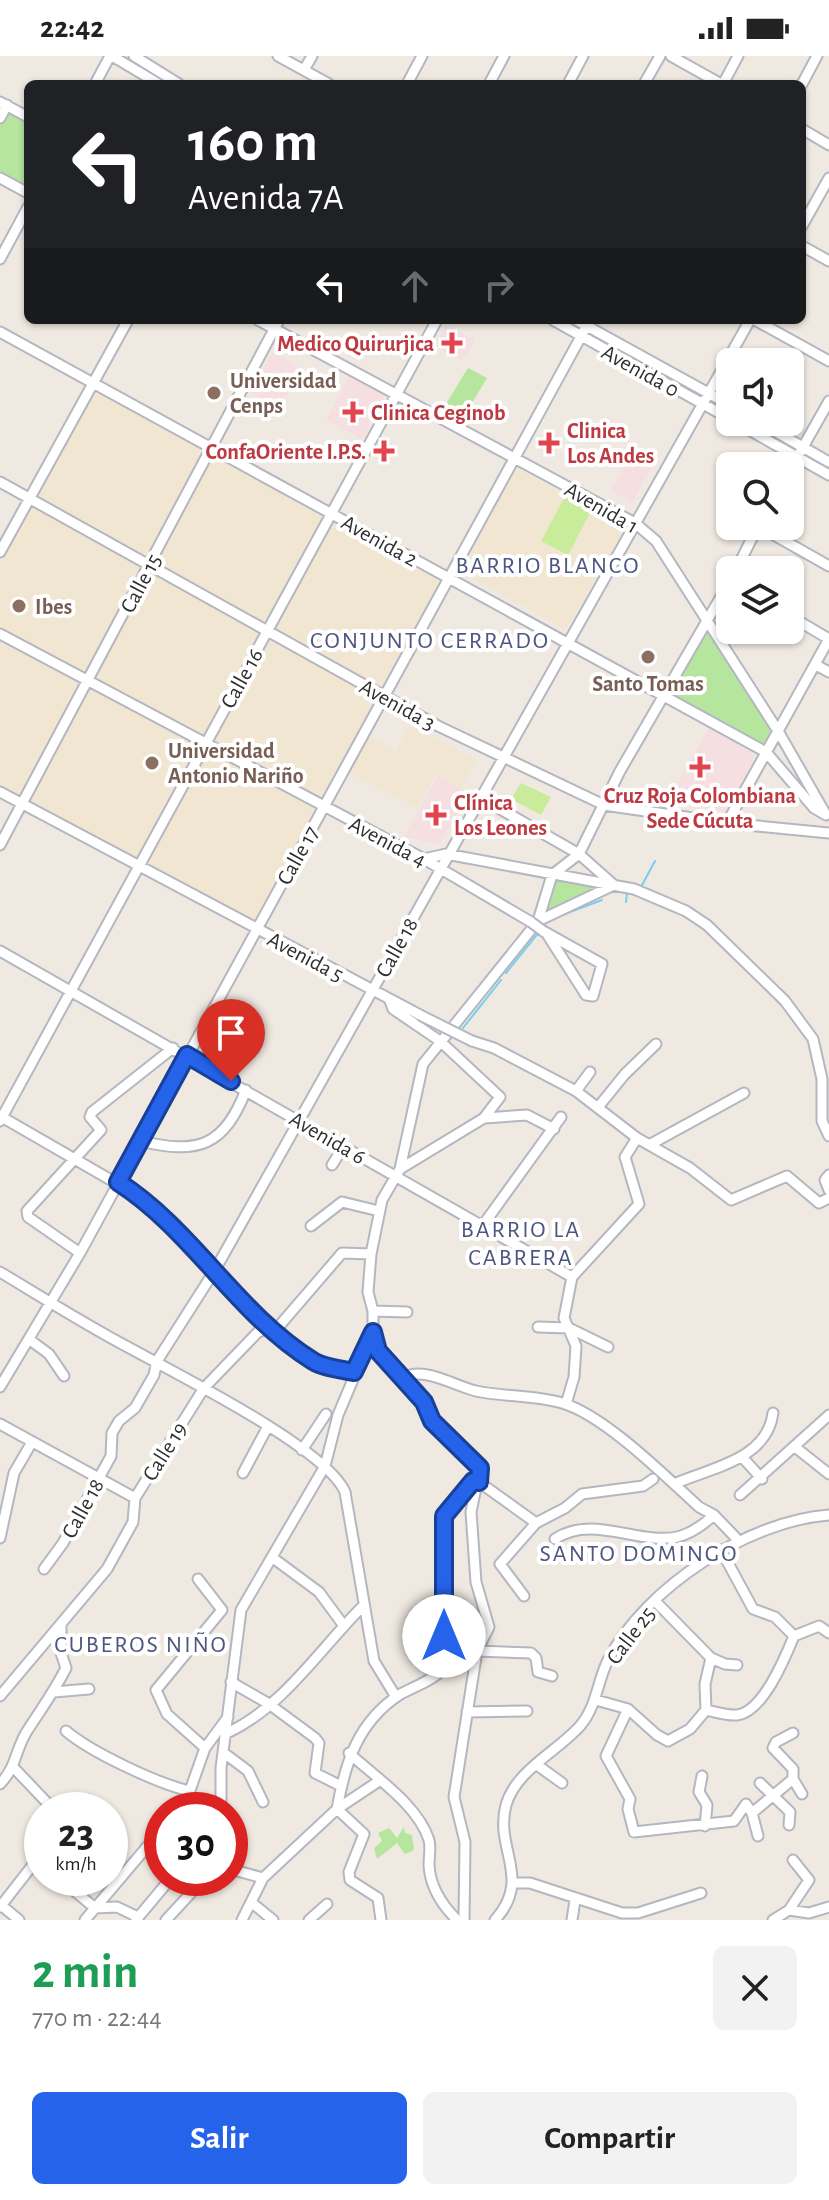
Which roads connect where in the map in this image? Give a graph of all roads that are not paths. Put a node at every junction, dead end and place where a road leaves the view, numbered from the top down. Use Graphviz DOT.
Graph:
graph roads {
  1 [pos="111,56"];
  2 [pos="134,56"];
  3 [pos="278,56"];
  4 [pos="312,56"];
  5 [pos="422,56"];
  6 [pos="504,56"];
  7 [pos="583,56"];
  8 [pos="660,56"];
  9 [pos="671,56"];
  10 [pos="738,56"];
  11 [pos="817,56"];
  12 [pos="304,70"];
  13 [pos="97,80"];
  14 [pos="152,80"];
  15 [pos="173,80"];
  16 [pos="322,80"];
  17 [pos="409,80"];
  18 [pos="491,80"];
  19 [pos="570,80"];
  20 [pos="646,80"];
  21 [pos="715,80"];
  22 [pos="724,80"];
  23 [pos="804,80"];
  24 [pos="3,104"];
  25 [pos="24,115"];
  26 [pos="0,118"];
  27 [pos="806,131"];
  28 [pos="829,145"];
  29 [pos="0,178"];
  30 [pos="829,178"];
  31 [pos="24,191"];
  32 [pos="24,214"];
  33 [pos="806,219"];
  34 [pos="806,248"];
  35 [pos="0,259"];
  36 [pos="829,261"];
  37 [pos="126,324"];
  38 [pos="276,324"];
  39 [pos="435,324"];
  40 [pos="560,324"];
  41 [pos="588,324"];
  42 [pos="591,324"];
  43 [pos="750,324"];
  44 [pos="760,324"];
  45 [pos="0,332"];
  46 [pos="581,336"];
  47 [pos="829,361"];
  48 [pos="93,383"];
  49 [pos="709,393"];
  50 [pos="396,394"];
  51 [pos="716,397"];
  52 [pos="829,401"];
  53 [pos="703,404"];
  54 [pos="716,412"];
  55 [pos="759,436"];
  56 [pos="783,436"];
  57 [pos="212,448"];
  58 [pos="803,448"];
  59 [pos="788,452"];
  60 [pos="800,452"];
  61 [pos="514,458"];
  62 [pos="804,461"];
  63 [pos="829,462"];
  64 [pos="829,475"];
  65 [pos="0,482"];
  66 [pos="30,498"];
  67 [pos="331,514"];
  68 [pos="635,523"];
  69 [pos="783,540"];
  70 [pos="0,552"];
  71 [pos="150,566"];
  72 [pos="829,566"];
  73 [pos="449,578"];
  74 [pos="716,607"];
  75 [pos="707,623"];
  76 [pos="804,624"];
  77 [pos="267,630"];
  78 [pos="0,634"];
  79 [pos="829,639"];
  80 [pos="567,643"];
  81 [pos="816,665"];
  82 [pos="829,672"];
  83 [pos="87,681"];
  84 [pos="663,695"];
  85 [pos="384,696"];
  86 [pos="778,731"];
  87 [pos="205,744"];
  88 [pos="766,752"];
  89 [pos="501,759"];
  90 [pos="0,792"];
  91 [pos="479,797"];
  92 [pos="22,804"];
  93 [pos="604,805"];
  94 [pos="323,807"];
  95 [pos="828,817"];
  96 [pos="727,823"];
  97 [pos="829,833"];
  98 [pos="0,845"];
  99 [pos="446,854"];
  100 [pos="579,854"];
  101 [pos="424,859"];
  102 [pos="137,867"];
  103 [pos="439,868"];
  104 [pos="552,875"];
  105 [pos="614,885"];
  106 [pos="540,927"];
  107 [pos="256,930"];
  108 [pos="0,951"];
  109 [pos="71,990"];
  110 [pos="371,992"];
  111 [pos="390,1001"];
  112 [pos="440,1041"];
  113 [pos="656,1044"];
  114 [pos="173,1048"];
  115 [pos="187,1055"];
  116 [pos="590,1072"];
  117 [pos="246,1090"];
  118 [pos="576,1091"];
  119 [pos="744,1093"];
  120 [pos="599,1106"];
  121 [pos="561,1117"];
  122 [pos="1,1118"];
  123 [pos="484,1118"];
  124 [pos="300,1121"];
  125 [pos="554,1129"];
  126 [pos="829,1134"];
  127 [pos="637,1138"];
  128 [pos="140,1141"];
  129 [pos="649,1145"];
  130 [pos="344,1146"];
  131 [pos="76,1158"];
  132 [pos="332,1165"];
  133 [pos="398,1172"];
  134 [pos="829,1175"];
  135 [pos="118,1182"];
  136 [pos="829,1190"];
  137 [pos="829,1198"];
  138 [pos="379,1211"];
  139 [pos="483,1225"];
  140 [pos="311,1226"];
  141 [pos="80,1253"];
  142 [pos="371,1254"];
  143 [pos="215,1270"];
  144 [pos="0,1272"];
  145 [pos="572,1277"];
  146 [pos="52,1303"];
  147 [pos="373,1311"];
  148 [pos="407,1312"];
  149 [pos="538,1327"];
  150 [pos="269,1328"];
  151 [pos="569,1328"];
  152 [pos="373,1332"];
  153 [pos="30,1340"];
  154 [pos="608,1347"];
  155 [pos="157,1361"];
  156 [pos="354,1372"];
  157 [pos="410,1375"];
  158 [pos="64,1376"];
  159 [pos="0,1387"];
  160 [pos="204,1388"];
  161 [pos="566,1404"];
  162 [pos="773,1413"];
  163 [pos="326,1414"];
  164 [pos="829,1415"];
  165 [pos="0,1424"];
  166 [pos="267,1428"];
  167 [pos="32,1442"];
  168 [pos="795,1447"];
  169 [pos="302,1450"];
  170 [pos="743,1458"];
  171 [pos="325,1466"];
  172 [pos="243,1473"];
  173 [pos="829,1474"];
  174 [pos="99,1478"];
  175 [pos="653,1479"];
  176 [pos="762,1479"];
  177 [pos="479,1482"];
  178 [pos="674,1484"];
  179 [pos="740,1495"];
  180 [pos="135,1498"];
  181 [pos="714,1515"];
  182 [pos="829,1515"];
  183 [pos="536,1523"];
  184 [pos="0,1538"];
  185 [pos="555,1539"];
  186 [pos="738,1540"];
  187 [pos="721,1550"];
  188 [pos="273,1558"];
  189 [pos="44,1569"];
  190 [pos="198,1579"];
  191 [pos="524,1596"];
  192 [pos="655,1601"];
  193 [pos="362,1607"];
  194 [pos="222,1610"];
  195 [pos="241,1610"];
  196 [pos="61,1625"];
  197 [pos="344,1626"];
  198 [pos="829,1633"];
  199 [pos="794,1636"];
  200 [pos="477,1651"];
  201 [pos="711,1658"];
  202 [pos="737,1665"];
  203 [pos="552,1676"];
  204 [pos="231,1682"];
  205 [pos="89,1689"];
  206 [pos="54,1692"];
  207 [pos="0,1696"];
  208 [pos="396,1697"];
  209 [pos="596,1700"];
  210 [pos="269,1704"];
  211 [pos="628,1709"];
  212 [pos="706,1710"];
  213 [pos="527,1711"];
  214 [pos="467,1712"];
  215 [pos="228,1717"];
  216 [pos="66,1731"];
  217 [pos="227,1733"];
  218 [pos="793,1733"];
  219 [pos="205,1748"];
  220 [pos="224,1753"];
  221 [pos="349,1753"];
  222 [pos="537,1765"];
  223 [pos="14,1768"];
  224 [pos="702,1776"];
  225 [pos="793,1779"];
  226 [pos="379,1781"];
  227 [pos="562,1783"];
  228 [pos="760,1783"];
  229 [pos="0,1784"];
  230 [pos="341,1786"];
  231 [pos="189,1791"];
  232 [pos="37,1792"];
  233 [pos="222,1792"];
  234 [pos="774,1794"];
  235 [pos="802,1794"];
  236 [pos="263,1802"];
  237 [pos="337,1809"];
  238 [pos="752,1813"];
  239 [pos="789,1825"];
  240 [pos="705,1826"];
  241 [pos="758,1836"];
  242 [pos="144,1850"];
  243 [pos="793,1860"];
  244 [pos="248,1874"];
  245 [pos="24,1878"];
  246 [pos="263,1878"];
  247 [pos="514,1883"];
  248 [pos="701,1893"];
  249 [pos="81,1896"];
  250 [pos="155,1896"];
  251 [pos="188,1896"];
  252 [pos="575,1900"];
  253 [pos="251,1902"];
  254 [pos="327,1904"];
  255 [pos="0,1906"];
  256 [pos="829,1907"];
  257 [pos="95,1908"];
  258 [pos="604,1910"];
  259 [pos="789,1910"];
  260 [pos="137,1918"];
  261 [pos="19,1920"];
  262 [pos="85,1920"];
  263 [pos="166,1920"];
  264 [pos="242,1920"];
  265 [pos="273,1920"];
  266 [pos="309,1920"];
  267 [pos="381,1920"];
  268 [pos="457,1920"];
  269 [pos="464,1920"];
  270 [pos="495,1920"];
  271 [pos="572,1920"];
  272 [pos="612,1920"];
  273 [pos="773,1920"];
  1 -- 13 [label="street"];
  1 -- 14 [label="street"];
  2 -- 15 [label="street"];
  3 -- 12 [label="street"];
  4 -- 12 [label="street"];
  5 -- 17 [label="street"];
  6 -- 18 [label="street"];
  7 -- 19 [label="street"];
  8 -- 20 [label="street"];
  9 -- 21 [label="street"];
  10 -- 22 [label="street"];
  11 -- 23 [label="street"];
  12 -- 16 [label="street"];
  24 -- 25 [label="street"];
  24 -- 26 [label="street"];
  27 -- 28 [label="street"];
  29 -- 31 [label="street"];
  30 -- 33 [label="street"];
  32 -- 35 [label="street"];
  34 -- 36 [label="street"];
  37 -- 48 [label="street"];
  38 -- 50 [label="street, Avenida 1"];
  38 -- 57 [label="street, Calle 15"];
  39 -- 50 [label="street, Calle 16"];
  40 -- 46 [label="street, Avenida 0"];
  41 -- 46 [label="street, Calle 17"];
  42 -- 49 [label="street, Avenida 0"];
  43 -- 49 [label="street, Calle 18"];
  44 -- 47 [label="street"];
  45 -- 48 [label="street, Avenida 2"];
  46 -- 53 [label="street, Avenida 0"];
  46 -- 61 [label="street, Calle 17"];
  48 -- 57 [label="street, Avenida 2"];
  48 -- 66 [label="street"];
  49 -- 51 [label="street, Avenida 0"];
  49 -- 53 [label="street, Calle 18"];
  50 -- 61 [label="street, Avenida 1"];
  50 -- 67 [label="street, Calle 16"];
  52 -- 58 [label="street"];
  53 -- 54 [label="street, Avenida 0"];
  53 -- 68 [label="street, Calle 18"];
  55 -- 59 [label="street, Avenida 0"];
  56 -- 58 [label="street"];
  57 -- 67 [label="street, Avenida 2"];
  57 -- 71 [label="street, Calle 15"];
  58 -- 60 [label="street"];
  58 -- 63 [label="street"];
  61 -- 68 [label="street, Avenida 1"];
  61 -- 73 [label="street, Calle 17"];
  62 -- 64 [label="street, Avenida 0"];
  65 -- 66 [label="street, Avenida 3"];
  66 -- 70 [label="street"];
  66 -- 71 [label="street, Avenida 3"];
  67 -- 73 [label="street, Avenida 2"];
  67 -- 77 [label="street, Calle 16"];
  68 -- 75 [label="street, Avenida 1"];
  68 -- 80 [label="street, Calle 18"];
  69 -- 72 [label="street"];
  71 -- 77 [label="street, Avenida 3"];
  71 -- 83 [label="street, Calle 15"];
  73 -- 80 [label="street, Avenida 2"];
  73 -- 85 [label="street, Calle 17"];
  74 -- 75 [label="street"];
  75 -- 84 [label="street"];
  75 -- 86 [label="street, Avenida 1"];
  76 -- 79 [label="street"];
  77 -- 85 [label="street, Avenida 3"];
  77 -- 87 [label="street, Calle 16"];
  78 -- 83 [label="street, Avenida 4"];
  79 -- 81 [label="street"];
  80 -- 84 [label="street, Avenida 2"];
  80 -- 89 [label="street, Calle 18"];
  81 -- 82 [label="street"];
  81 -- 86 [label="street"];
  83 -- 87 [label="street, Avenida 4"];
  83 -- 92 [label="street, Calle 15"];
  84 -- 88 [label="street, Avenida 2"];
  84 -- 93 [label="street"];
  85 -- 89 [label="street, Avenida 3"];
  85 -- 94 [label="street, Calle 17"];
  86 -- 88 [label="street"];
  86 -- 95 [label="street, Avenida 1"];
  87 -- 94 [label="street, Avenida 4"];
  87 -- 102 [label="street, Calle 16"];
  88 -- 95 [label="street, Avenida 2"];
  88 -- 96 [label="street"];
  89 -- 91 [label="street, Calle 18"];
  89 -- 93 [label="street, Avenida 3"];
  90 -- 92 [label="street, Avenida 5"];
  91 -- 99 [label="street, Calle 18"];
  91 -- 100 [label="street"];
  92 -- 98 [label="street, Calle 15"];
  92 -- 102 [label="street, Avenida 5"];
  93 -- 96 [label="street, Avenida 3"];
  93 -- 100 [label="street"];
  94 -- 101 [label="street, Avenida 4"];
  94 -- 107 [label="street, Calle 17"];
  96 -- 97 [label="street, Avenida 3"];
  99 -- 101 [label="street"];
  99 -- 103 [label="street, Calle 18"];
  99 -- 104 [label="street"];
  100 -- 104 [label="street"];
  100 -- 105 [label="street"];
  101 -- 103 [label="street, Avenida 4"];
  102 -- 107 [label="street, Avenida 5"];
  102 -- 109 [label="street, Calle 16"];
  103 -- 106 [label="street, Avenida 4"];
  103 -- 110 [label="street, Calle 18"];
  104 -- 105 [label="street"];
  104 -- 106 [label="street"];
  105 -- 106 [label="street"];
  105 -- 126 [label="street"];
  106 -- 106 [label="street, Avenida 4"];
  106 -- 112 [label="street"];
  107 -- 110 [label="street, Avenida 5"];
  107 -- 115 [label="street, Calle 17"];
  108 -- 109 [label="street, Avenida 6"];
  109 -- 114 [label="street, Avenida 6"];
  109 -- 122 [label="street, Calle 16"];
  110 -- 111 [label="street, Avenida 5"];
  110 -- 124 [label="street, Calle 18"];
  111 -- 112 [label="street"];
  111 -- 118 [label="street, Avenida 5, bridge"];
  112 -- 123 [label="street"];
  112 -- 133 [label="street"];
  113 -- 120 [label="street"];
  114 -- 115 [label="street, Avenida 6"];
  114 -- 131 [label="street"];
  115 -- 117 [label="street, Avenida 6"];
  115 -- 128 [label="street, Calle 17"];
  116 -- 118 [label="street"];
  117 -- 124 [label="street, Avenida 6"];
  117 -- 128 [label="street"];
  118 -- 120 [label="street, Avenida 5"];
  119 -- 129 [label="street"];
  120 -- 127 [label="street, Avenida 5"];
  121 -- 125 [label="street"];
  122 -- 131 [label="street"];
  123 -- 125 [label="street"];
  123 -- 133 [label="street"];
  124 -- 130 [label="street, Avenida 6"];
  124 -- 143 [label="street, Calle 18"];
  125 -- 139 [label="street"];
  127 -- 129 [label="street, Avenida 5"];
  127 -- 145 [label="street"];
  128 -- 135 [label="street, Calle 17"];
  129 -- 137 [label="street, Avenida 5"];
  130 -- 132 [label="street"];
  130 -- 133 [label="street, Avenida 6"];
  131 -- 135 [label="street"];
  131 -- 141 [label="street"];
  133 -- 138 [label="street"];
  133 -- 139 [label="street, Avenida 6"];
  134 -- 136 [label="street"];
  135 -- 141 [label="street, Calle 17"];
  135 -- 143 [label="street"];
  138 -- 140 [label="street"];
  138 -- 142 [label="street"];
  139 -- 145 [label="street, Avenida 6"];
  141 -- 146 [label="street, Calle 17"];
  142 -- 147 [label="street"];
  142 -- 150 [label="street, Calle 19"];
  143 -- 150 [label="street"];
  143 -- 155 [label="street, Calle 18"];
  144 -- 146 [label="street"];
  145 -- 151 [label="street"];
  146 -- 153 [label="street, Calle 17"];
  146 -- 155 [label="street"];
  147 -- 148 [label="street"];
  147 -- 152 [label="street"];
  149 -- 151 [label="street"];
  150 -- 156 [label="street"];
  150 -- 160 [label="street, Calle 19"];
  151 -- 154 [label="street"];
  151 -- 161 [label="street"];
  152 -- 156 [label="street"];
  152 -- 177 [label="street"];
  153 -- 158 [label="street"];
  153 -- 159 [label="street, Calle 17"];
  155 -- 160 [label="street"];
  155 -- 174 [label="street, Calle 18"];
  156 -- 171 [label="street"];
  157 -- 161 [label="street"];
  160 -- 166 [label="street"];
  160 -- 180 [label="street, Calle 19"];
  161 -- 178 [label="street"];
  162 -- 170 [label="street"];
  163 -- 169 [label="street"];
  164 -- 168 [label="street"];
  165 -- 167 [label="street"];
  166 -- 169 [label="street"];
  166 -- 172 [label="street"];
  167 -- 174 [label="street"];
  167 -- 184 [label="street"];
  168 -- 173 [label="street"];
  168 -- 176 [label="street"];
  169 -- 171 [label="street"];
  170 -- 176 [label="street"];
  170 -- 178 [label="street"];
  171 -- 188 [label="street"];
  171 -- 193 [label="street"];
  174 -- 180 [label="street"];
  174 -- 189 [label="street, Calle 18"];
  175 -- 183 [label="street"];
  176 -- 179 [label="street"];
  177 -- 183 [label="street"];
  177 -- 200 [label="street"];
  177 -- 208 [label="street"];
  178 -- 181 [label="street"];
  180 -- 196 [label="street, Calle 19"];
  181 -- 185 [label="street"];
  181 -- 186 [label="street"];
  182 -- 186 [label="street, Calle 25"];
  183 -- 191 [label="street"];
  186 -- 187 [label="street, Calle 25"];
  187 -- 192 [label="street, Calle 25"];
  187 -- 199 [label="street"];
  188 -- 195 [label="street"];
  188 -- 197 [label="street"];
  190 -- 194 [label="street"];
  192 -- 201 [label="street"];
  192 -- 209 [label="street, Calle 25"];
  193 -- 197 [label="street"];
  193 -- 208 [label="street"];
  194 -- 195 [label="street"];
  194 -- 219 [label="street"];
  195 -- 204 [label="street"];
  196 -- 206 [label="street"];
  196 -- 207 [label="street, Calle 19"];
  197 -- 210 [label="street"];
  198 -- 199 [label="street"];
  199 -- 212 [label="street"];
  200 -- 203 [label="street"];
  200 -- 214 [label="street"];
  201 -- 202 [label="street"];
  201 -- 212 [label="street"];
  204 -- 210 [label="street"];
  204 -- 215 [label="street"];
  205 -- 206 [label="street"];
  206 -- 223 [label="street"];
  208 -- 221 [label="street"];
  209 -- 211 [label="street"];
  209 -- 222 [label="street, Calle 25"];
  210 -- 217 [label="street"];
  210 -- 230 [label="street"];
  211 -- 212 [label="street"];
  211 -- 240 [label="street"];
  213 -- 214 [label="street"];
  214 -- 269 [label="street"];
  215 -- 217 [label="street"];
  215 -- 219 [label="street"];
  216 -- 231 [label="street"];
  217 -- 220 [label="street"];
  218 -- 225 [label="street"];
  219 -- 231 [label="street"];
  220 -- 233 [label="street"];
  220 -- 236 [label="street"];
  221 -- 226 [label="street"];
  221 -- 230 [label="street"];
  222 -- 227 [label="street"];
  222 -- 247 [label="street, Calle 25"];
  223 -- 229 [label="street"];
  223 -- 232 [label="street"];
  224 -- 240 [label="street"];
  225 -- 234 [label="street"];
  225 -- 235 [label="street"];
  226 -- 237 [label="street"];
  226 -- 268 [label="street"];
  228 -- 234 [label="street"];
  230 -- 237 [label="street"];
  234 -- 238 [label="street"];
  234 -- 239 [label="street"];
  237 -- 246 [label="street"];
  237 -- 267 [label="street"];
  238 -- 240 [label="street"];
  238 -- 241 [label="street"];
  242 -- 257 [label="street"];
  243 -- 259 [label="street"];
  244 -- 246 [label="street"];
  245 -- 255 [label="street"];
  246 -- 253 [label="street"];
  247 -- 252 [label="street"];
  247 -- 270 [label="street"];
  248 -- 258 [label="street"];
  249 -- 257 [label="street"];
  250 -- 260 [label="street"];
  251 -- 263 [label="street"];
  252 -- 258 [label="street"];
  252 -- 271 [label="street"];
  253 -- 264 [label="street"];
  253 -- 265 [label="street"];
  254 -- 266 [label="street"];
  255 -- 261 [label="street"];
  256 -- 259 [label="street"];
  257 -- 260 [label="street"];
  257 -- 262 [label="street"];
  258 -- 272 [label="street"];
  259 -- 273 [label="street"];
}
